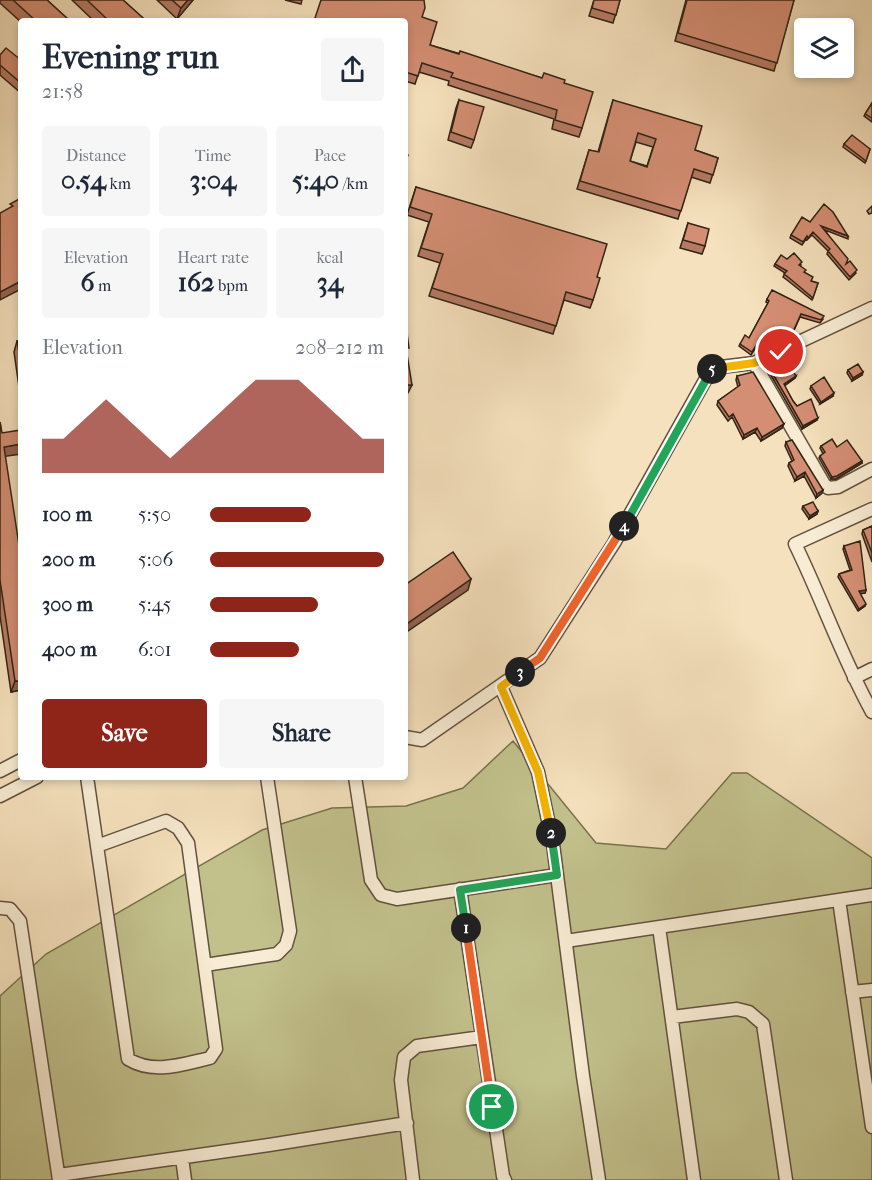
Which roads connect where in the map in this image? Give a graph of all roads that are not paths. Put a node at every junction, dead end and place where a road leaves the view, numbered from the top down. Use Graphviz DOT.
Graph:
graph roads {
  1 [pos="872,308"];
  2 [pos="754,363"];
  3 [pos="872,469"];
  4 [pos="872,509"];
  5 [pos="872,669"];
  6 [pos="854,678"];
  7 [pos="501,687"];
  8 [pos="872,712"];
  9 [pos="408,738"];
  10 [pos="18,762"];
  11 [pos="0,771"];
  12 [pos="32,780"];
  13 [pos="87,780"];
  14 [pos="267,780"];
  15 [pos="354,780"];
  16 [pos="0,796"];
  17 [pos="98,846"];
  18 [pos="557,875"];
  19 [pos="460,890"];
  20 [pos="872,895"];
  21 [pos="839,900"];
  22 [pos="0,908"];
  23 [pos="659,927"];
  24 [pos="566,941"];
  25 [pos="205,965"];
  26 [pos="872,990"];
  27 [pos="852,992"];
  28 [pos="672,1017"];
  29 [pos="482,1037"];
  30 [pos="407,1123"];
  31 [pos="872,1127"];
  32 [pos="182,1158"];
  33 [pos="59,1178"];
  34 [pos="185,1180"];
  35 [pos="413,1180"];
  36 [pos="505,1180"];
  37 [pos="599,1180"];
  38 [pos="694,1180"];
  39 [pos="786,1180"];
  1 -- 2 [label="street"];
  2 -- 3 [label="street"];
  2 -- 7 [label="street"];
  4 -- 6 [label="street"];
  5 -- 6 [label="street"];
  6 -- 8 [label="street"];
  7 -- 9 [label="street"];
  7 -- 18 [label="street"];
  10 -- 11 [label="street"];
  12 -- 16 [label="street"];
  13 -- 17 [label="street"];
  14 -- 25 [label="street"];
  15 -- 19 [label="street"];
  17 -- 25 [label="street"];
  17 -- 25 [label="street"];
  18 -- 19 [label="street"];
  18 -- 24 [label="street"];
  19 -- 29 [label="street"];
  20 -- 21 [label="street"];
  21 -- 23 [label="street"];
  21 -- 27 [label="street"];
  22 -- 33 [label="street"];
  23 -- 24 [label="street"];
  23 -- 28 [label="street"];
  24 -- 37 [label="street"];
  26 -- 27 [label="street"];
  27 -- 31 [label="street"];
  28 -- 38 [label="street"];
  28 -- 39 [label="street"];
  29 -- 30 [label="street"];
  29 -- 36 [label="street"];
  30 -- 32 [label="street"];
  30 -- 35 [label="street"];
  32 -- 33 [label="street"];
  32 -- 34 [label="street"];
}
